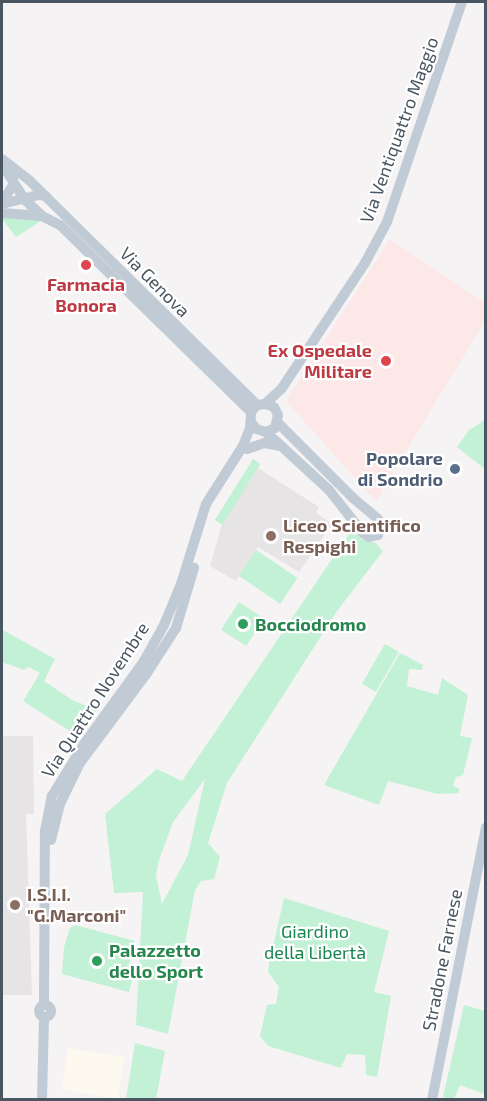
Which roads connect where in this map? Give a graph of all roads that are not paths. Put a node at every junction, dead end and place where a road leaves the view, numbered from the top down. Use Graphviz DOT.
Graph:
graph roads {
  1 [pos="462,2"];
  2 [pos="2,161"];
  3 [pos="13,178"];
  4 [pos="45,196"];
  5 [pos="29,198"];
  6 [pos="2,203"];
  7 [pos="2,213"];
  8 [pos="47,218"];
  9 [pos="282,388"];
  10 [pos="256,411"];
  11 [pos="277,411"];
  12 [pos="278,423"];
  13 [pos="265,432"];
  14 [pos="281,446"];
  15 [pos="247,449"];
  16 [pos="372,516"];
  17 [pos="362,530"];
  18 [pos="164,625"];
  19 [pos="152,666"];
  20 [pos="120,709"];
  21 [pos="95,729"];
  22 [pos="84,744"];
  23 [pos="60,804"];
  24 [pos="486,827"];
  25 [pos="46,870"];
  26 [pos="42,1100"];
  27 [pos="432,1100"];
  1 -- 9 [label="main road, Via Ventiquattro Maggio"];
  2 -- 3 [label="main road"];
  2 -- 4 [label="main road, Via Genova"];
  3 -- 5 [label="main road"];
  3 -- 6 [label="main road"];
  4 -- 5 [label="main road"];
  4 -- 10 [label="main road, Via Genova"];
  5 -- 6 [label="main road"];
  5 -- 8 [label="main road, Via Genova"];
  7 -- 8 [label="main road"];
  8 -- 10 [label="main road, Via Genova"];
  9 -- 10 [label="main road, Via Ventiquattro Maggio"];
  9 -- 11 [label="main road, Via Ventiquattro Maggio"];
  10 -- 11 [label="main road"];
  10 -- 13 [label="main road"];
  10 -- 18 [label="main road, Via Quattro Novembre"];
  11 -- 12 [label="main road, Via Ventiquattro Maggio"];
  12 -- 13 [label="main road, Via Quattro Novembre"];
  12 -- 16 [label="main road"];
  13 -- 14 [label="main road"];
  13 -- 15 [label="main road, Via Quattro Novembre"];
  14 -- 15 [label="main road"];
  14 -- 17 [label="main road"];
  15 -- 19 [label="main road, Via Quattro Novembre"];
  16 -- 17 [label="main road"];
  16 -- 17 [label="main road"];
  18 -- 19 [label="main road"];
  18 -- 21 [label="main road, Via Quattro Novembre"];
  19 -- 20 [label="main road, Via Quattro Novembre"];
  20 -- 21 [label="main road"];
  20 -- 23 [label="main road, Via Quattro Novembre"];
  21 -- 22 [label="main road, Via Quattro Novembre"];
  22 -- 23 [label="main road"];
  22 -- 25 [label="main road, Via Quattro Novembre"];
  23 -- 25 [label="main road, Via Quattro Novembre"];
  24 -- 27 [label="main road, Stradone Farnese"];
  25 -- 26 [label="main road, Via Quattro Novembre"];
}
